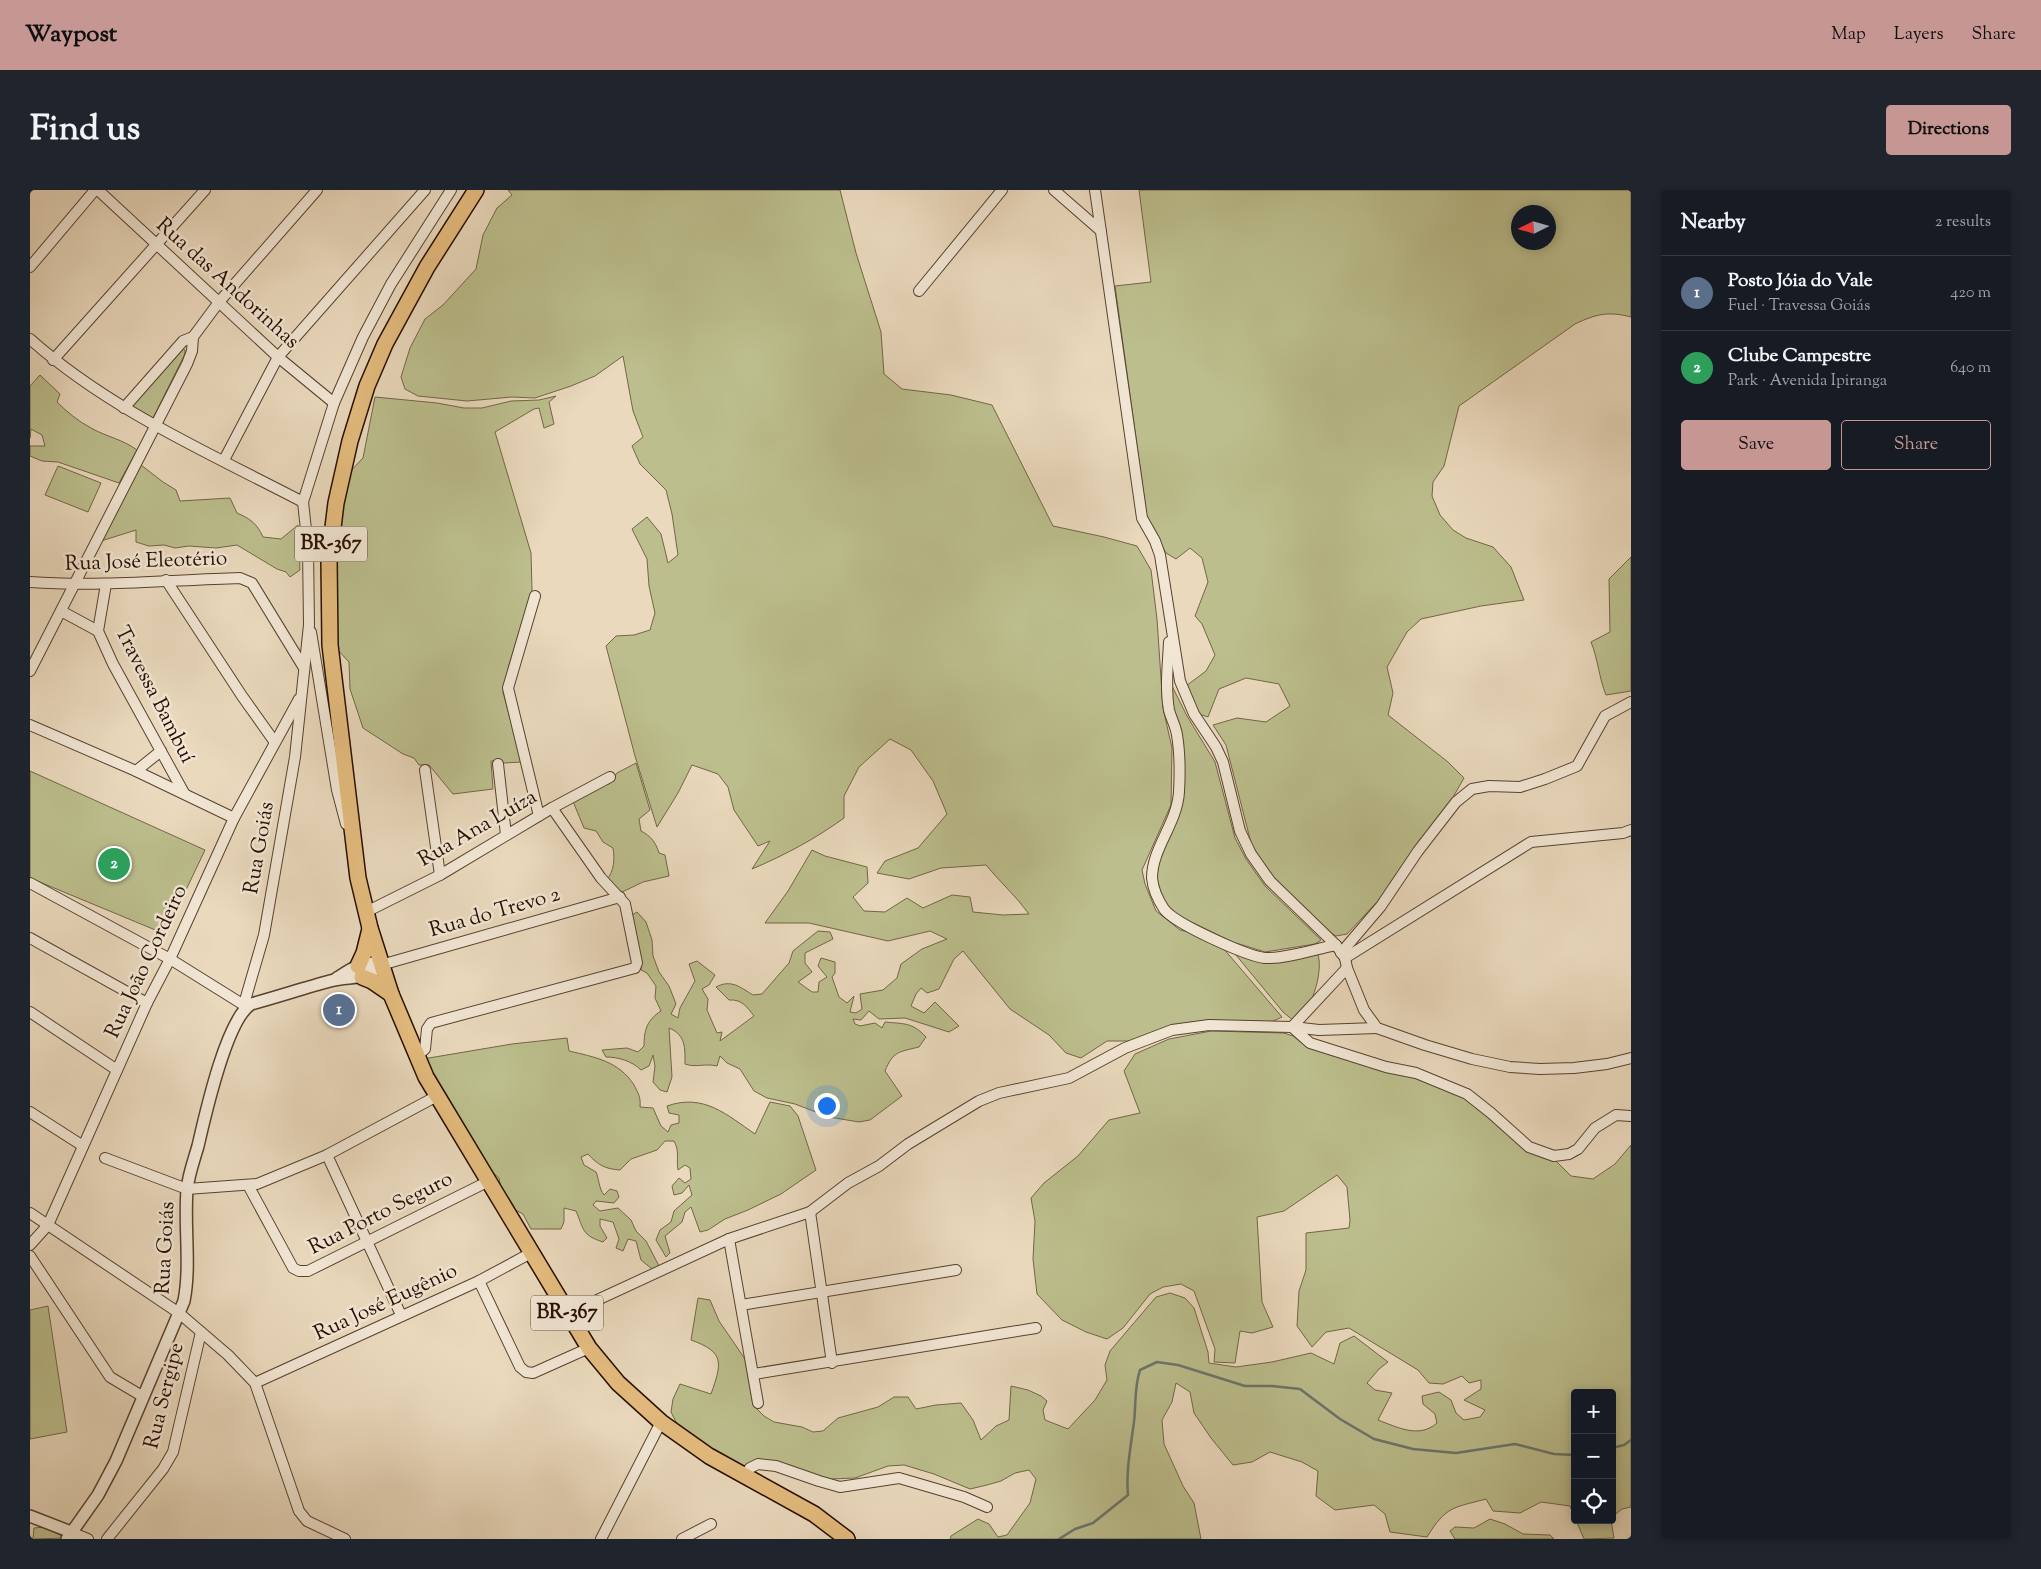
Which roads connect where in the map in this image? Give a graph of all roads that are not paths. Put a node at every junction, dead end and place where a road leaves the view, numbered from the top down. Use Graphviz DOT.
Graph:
graph roads {
  1 [pos="96,190"];
  2 [pos="206,190"];
  3 [pos="318,190"];
  4 [pos="425,190"];
  5 [pos="451,190"];
  6 [pos="476,190"];
  7 [pos="1002,190"];
  8 [pos="1054,190"];
  9 [pos="1095,190"];
  10 [pos="1101,231"];
  11 [pos="156,245"];
  12 [pos="30,267"];
  13 [pos="919,291"];
  14 [pos="219,302"];
  15 [pos="193,337"];
  16 [pos="30,339"];
  17 [pos="278,357"];
  18 [pos="53,360"];
  19 [pos="334,403"];
  20 [pos="124,408"];
  21 [pos="157,426"];
  22 [pos="224,460"];
  23 [pos="304,502"];
  24 [pos="166,580"];
  25 [pos="30,582"];
  26 [pos="106,584"];
  27 [pos="74,585"];
  28 [pos="535,596"];
  29 [pos="61,612"];
  30 [pos="1170,623"];
  31 [pos="309,624"];
  32 [pos="98,631"];
  33 [pos="304,668"];
  34 [pos="30,671"];
  35 [pos="300,696"];
  36 [pos="1631,702"];
  37 [pos="30,724"];
  38 [pos="274,741"];
  39 [pos="161,751"];
  40 [pos="498,764"];
  41 [pos="136,770"];
  42 [pos="425,770"];
  43 [pos="610,778"];
  44 [pos="184,793"];
  45 [pos="552,808"];
  46 [pos="540,816"];
  47 [pos="234,818"];
  48 [pos="1631,830"];
  49 [pos="506,835"];
  50 [pos="352,839"];
  51 [pos="440,875"];
  52 [pos="30,883"];
  53 [pos="620,897"];
  54 [pos="366,912"];
  55 [pos="370,928"];
  56 [pos="30,938"];
  57 [pos="1342,956"];
  58 [pos="170,960"];
  59 [pos="381,965"];
  60 [pos="360,971"];
  61 [pos="391,994"];
  62 [pos="147,1002"];
  63 [pos="247,1005"];
  64 [pos="30,1012"];
  65 [pos="1292,1027"];
  66 [pos="1377,1028"];
  67 [pos="416,1057"];
  68 [pos="1631,1058"];
  69 [pos="117,1070"];
  70 [pos="437,1096"];
  71 [pos="30,1112"];
  72 [pos="1631,1116"];
  73 [pos="83,1146"];
  74 [pos="327,1155"];
  75 [pos="104,1158"];
  76 [pos="489,1181"];
  77 [pos="248,1186"];
  78 [pos="187,1189"];
  79 [pos="810,1212"];
  80 [pos="30,1213"];
  81 [pos="48,1225"];
  82 [pos="729,1239"];
  83 [pos="368,1241"];
  84 [pos="30,1245"];
  85 [pos="531,1252"];
  86 [pos="30,1256"];
  87 [pos="956,1270"];
  88 [pos="479,1281"];
  89 [pos="822,1293"];
  90 [pos="741,1305"];
  91 [pos="179,1314"];
  92 [pos="568,1314"];
  93 [pos="401,1315"];
  94 [pos="1036,1328"];
  95 [pos="200,1332"];
  96 [pos="589,1348"];
  97 [pos="832,1363"];
  98 [pos="754,1374"];
  99 [pos="255,1383"];
  100 [pos="142,1396"];
  101 [pos="758,1403"];
  102 [pos="661,1422"];
  103 [pos="745,1475"];
  104 [pos="986,1506"];
  105 [pos="30,1516"];
  106 [pos="711,1524"];
  107 [pos="317,1527"];
  108 [pos="69,1536"];
  109 [pos="603,1538"];
  110 [pos="88,1539"];
  111 [pos="107,1539"];
  112 [pos="316,1539"];
  113 [pos="345,1539"];
  114 [pos="682,1539"];
  115 [pos="847,1539"];
  1 -- 11 [label="street, Rua das Andorinhas"];
  1 -- 12 [label="street"];
  2 -- 11 [label="street"];
  3 -- 14 [label="street"];
  4 -- 17 [label="street"];
  5 -- 19 [label="street"];
  6 -- 50 [label="main road, BR-367"];
  7 -- 13 [label="street"];
  8 -- 10 [label="street"];
  9 -- 10 [label="street"];
  10 -- 30 [label="street"];
  11 -- 14 [label="street, Rua das Andorinhas"];
  11 -- 18 [label="street"];
  14 -- 15 [label="street"];
  14 -- 17 [label="street, Rua das Andorinhas"];
  15 -- 20 [label="street"];
  15 -- 21 [label="street"];
  16 -- 18 [label="street"];
  17 -- 19 [label="street, Rua das Andorinhas"];
  17 -- 22 [label="street"];
  18 -- 20 [label="street"];
  19 -- 23 [label="street"];
  20 -- 21 [label="street"];
  21 -- 22 [label="street"];
  21 -- 27 [label="street"];
  22 -- 23 [label="street"];
  23 -- 31 [label="street"];
  24 -- 26 [label="street, Rua José Eleotério"];
  24 -- 33 [label="street, Rua José Eleotério"];
  24 -- 38 [label="street"];
  25 -- 27 [label="street, Rua José Eleotério"];
  26 -- 27 [label="street, Rua José Eleotério"];
  26 -- 32 [label="street, Travessa Bambuí"];
  27 -- 29 [label="street"];
  28 -- 46 [label="street"];
  29 -- 32 [label="street"];
  29 -- 34 [label="street"];
  30 -- 57 [label="street"];
  30 -- 57 [label="street"];
  31 -- 33 [label="street, Rua Goiás"];
  31 -- 50 [label="street"];
  32 -- 39 [label="street, Travessa Bambuí"];
  33 -- 35 [label="street, Rua Goiás"];
  35 -- 38 [label="street, Rua João Cordeiro"];
  35 -- 63 [label="street, Rua Goiás"];
  36 -- 57 [label="street"];
  37 -- 41 [label="street"];
  38 -- 47 [label="street, Rua João Cordeiro"];
  39 -- 41 [label="street"];
  39 -- 44 [label="street, Travessa Bambuí"];
  40 -- 49 [label="street"];
  41 -- 44 [label="street"];
  42 -- 51 [label="street"];
  43 -- 45 [label="street, Rua Ana Luíza"];
  44 -- 47 [label="street"];
  45 -- 46 [label="street, Rua Ana Luíza"];
  45 -- 53 [label="street"];
  46 -- 49 [label="street, Rua Ana Luíza"];
  47 -- 58 [label="street, Rua João Cordeiro"];
  48 -- 57 [label="street"];
  49 -- 51 [label="street, Rua Ana Luíza"];
  50 -- 54 [label="main road, BR-367"];
  51 -- 54 [label="street, Rua Ana Luíza"];
  52 -- 58 [label="street"];
  53 -- 59 [label="street, Rua do Trevo 2"];
  53 -- 67 [label="street"];
  54 -- 55 [label="main road, BR-367"];
  55 -- 59 [label="main road, BR-367"];
  55 -- 60 [label="main road"];
  56 -- 62 [label="street"];
  57 -- 65 [label="street"];
  57 -- 66 [label="street"];
  58 -- 62 [label="street, Rua João Cordeiro"];
  58 -- 63 [label="street"];
  59 -- 60 [label="street"];
  59 -- 61 [label="main road, BR-367"];
  60 -- 61 [label="main road"];
  60 -- 63 [label="street"];
  61 -- 67 [label="main road, BR-367"];
  62 -- 69 [label="street, Rua João Cordeiro"];
  63 -- 78 [label="street, Rua Goiás"];
  64 -- 69 [label="street"];
  65 -- 66 [label="street"];
  65 -- 72 [label="street"];
  65 -- 79 [label="street"];
  66 -- 68 [label="street"];
  67 -- 70 [label="main road, BR-367"];
  69 -- 73 [label="street, Rua João Cordeiro"];
  70 -- 74 [label="street"];
  70 -- 76 [label="main road, BR-367"];
  71 -- 73 [label="street"];
  73 -- 81 [label="street, Rua João Cordeiro"];
  74 -- 77 [label="street"];
  74 -- 83 [label="street"];
  75 -- 78 [label="street"];
  76 -- 83 [label="street, Rua Porto Seguro"];
  76 -- 85 [label="main road, BR-367"];
  77 -- 78 [label="street"];
  77 -- 83 [label="street, Rua Porto Seguro"];
  78 -- 91 [label="street, Rua Goiás"];
  79 -- 82 [label="street"];
  79 -- 89 [label="street"];
  80 -- 81 [label="street"];
  81 -- 84 [label="street, Rua João Cordeiro"];
  81 -- 91 [label="street"];
  82 -- 90 [label="street"];
  82 -- 92 [label="street"];
  83 -- 93 [label="street"];
  85 -- 88 [label="street, Rua José Eugênio"];
  85 -- 92 [label="main road, BR-367"];
  86 -- 100 [label="street"];
  87 -- 89 [label="street"];
  88 -- 93 [label="street, Rua José Eugênio"];
  88 -- 96 [label="street"];
  89 -- 90 [label="street"];
  89 -- 97 [label="street"];
  90 -- 98 [label="street"];
  91 -- 95 [label="street"];
  91 -- 100 [label="street, Rua Goiás"];
  92 -- 96 [label="main road, BR-367"];
  93 -- 99 [label="street, Rua José Eugênio"];
  94 -- 97 [label="street"];
  95 -- 99 [label="street"];
  95 -- 111 [label="street, Rua Sergipe"];
  96 -- 102 [label="main road, BR-367"];
  97 -- 98 [label="street"];
  98 -- 101 [label="street"];
  99 -- 107 [label="street"];
  100 -- 108 [label="street, Rua Goiás"];
  102 -- 103 [label="main road, BR-367"];
  102 -- 109 [label="street"];
  103 -- 104 [label="street"];
  103 -- 115 [label="main road, BR-367"];
  105 -- 108 [label="street"];
  106 -- 114 [label="street"];
  107 -- 112 [label="street"];
  107 -- 113 [label="street"];
  108 -- 110 [label="street"];
}
